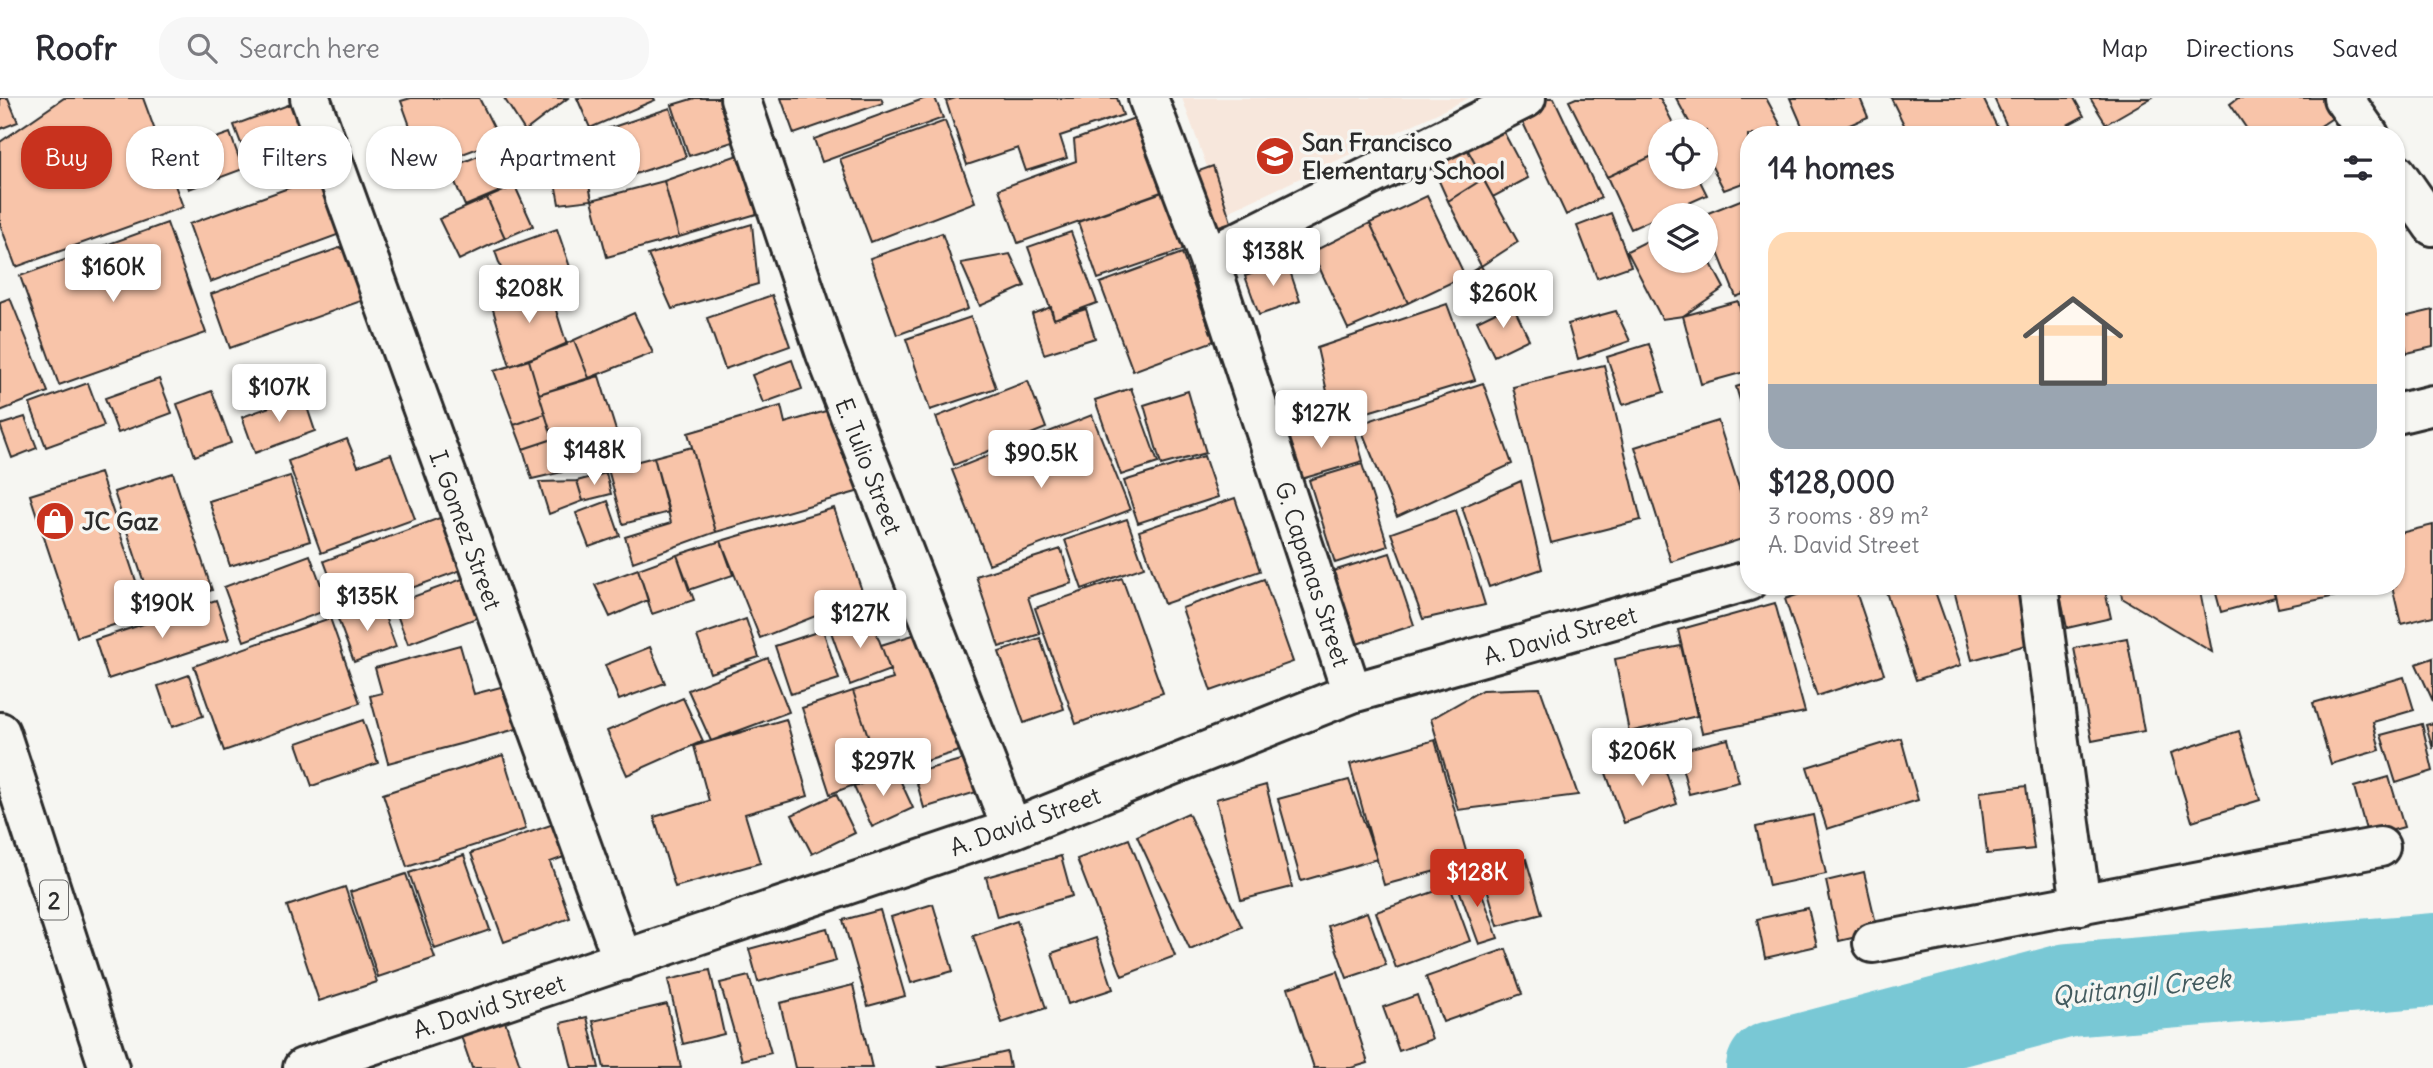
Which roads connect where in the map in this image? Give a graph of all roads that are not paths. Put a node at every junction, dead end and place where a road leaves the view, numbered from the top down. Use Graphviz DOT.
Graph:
graph roads {
  1 [pos="310,98"];
  2 [pos="740,98"];
  3 [pos="1148,98"];
  4 [pos="1526,98"];
  5 [pos="2343,98"];
  6 [pos="2363,126"];
  7 [pos="2405,186"];
  8 [pos="2433,226"];
  9 [pos="1208,257"];
  10 [pos="2433,405"];
  11 [pos="2405,412"];
  12 [pos="1740,583"];
  13 [pos="2039,595"];
  14 [pos="1352,693"];
  15 [pos="0,732"];
  16 [pos="1012,829"];
  17 [pos="2380,847"];
  18 [pos="2081,905"];
  19 [pos="1873,943"];
  20 [pos="624,961"];
  21 [pos="109,1068"];
  22 [pos="303,1068"];
  1 -- 20 [label="main road, I. Gomez Street"];
  2 -- 16 [label="main road, E. Tulio Street"];
  3 -- 9 [label="main road, G. Capanas Street"];
  4 -- 9 [label="main road"];
  5 -- 6 [label="main road"];
  7 -- 8 [label="main road"];
  9 -- 14 [label="main road, G. Capanas Street"];
  10 -- 11 [label="main road"];
  12 -- 14 [label="main road, A. David Street"];
  13 -- 18 [label="main road"];
  14 -- 16 [label="main road, A. David Street"];
  15 -- 21 [label="main road, 2"];
  16 -- 20 [label="main road, A. David Street"];
  17 -- 18 [label="main road"];
  18 -- 19 [label="main road"];
  20 -- 22 [label="main road, A. David Street"];
}
